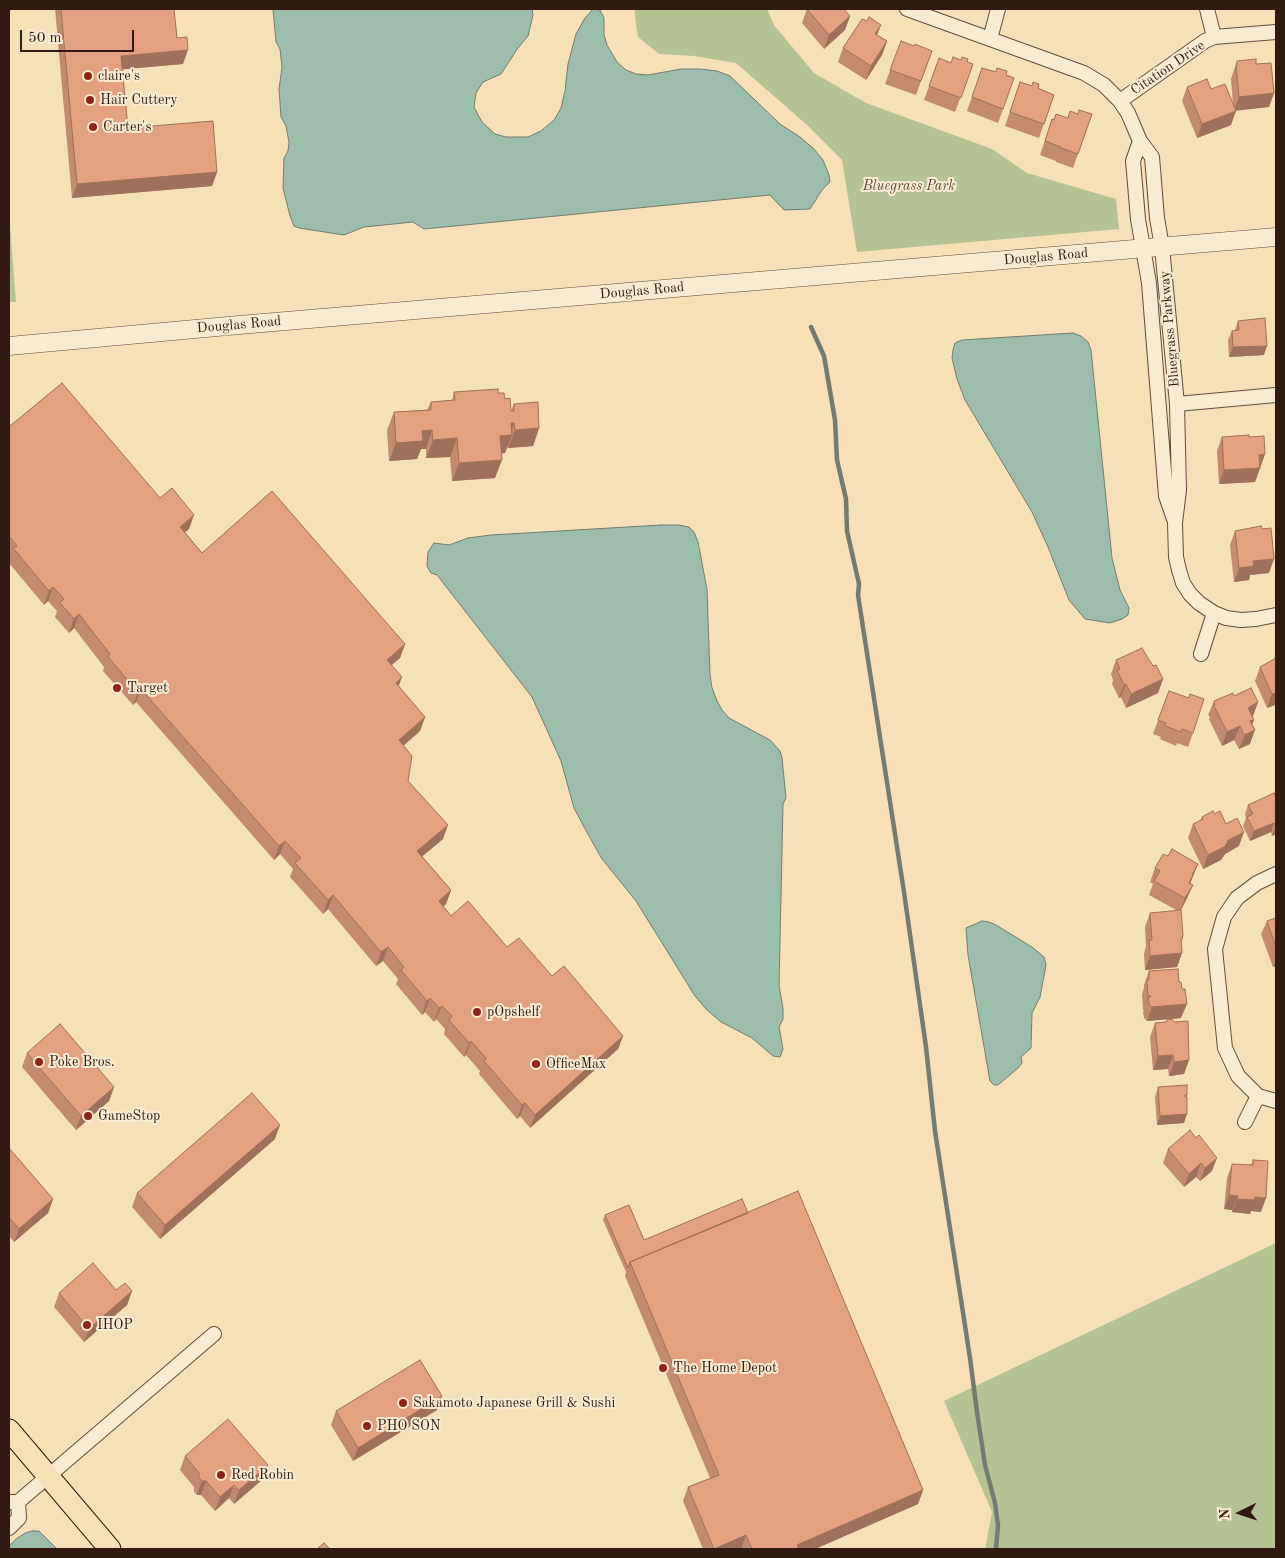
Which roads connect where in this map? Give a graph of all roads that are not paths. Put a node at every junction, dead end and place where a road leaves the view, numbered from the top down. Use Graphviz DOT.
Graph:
graph roads {
  1 [pos="907,9"];
  2 [pos="998,9"];
  3 [pos="1207,9"];
  4 [pos="1276,32"];
  5 [pos="1214,37"];
  6 [pos="990,39"];
  7 [pos="1120,101"];
  8 [pos="1140,141"];
  9 [pos="1276,237"];
  10 [pos="1162,247"];
  11 [pos="1143,249"];
  12 [pos="9,346"];
  13 [pos="1276,394"];
  14 [pos="1177,404"];
  15 [pos="1175,522"];
  16 [pos="1214,613"];
  17 [pos="1276,615"];
  18 [pos="1202,654"];
  19 [pos="1276,874"];
  20 [pos="1258,1096"];
  21 [pos="1276,1101"];
  22 [pos="1245,1122"];
  23 [pos="214,1334"];
  24 [pos="9,1430"];
  25 [pos="48,1476"];
  26 [pos="13,1502"];
  27 [pos="9,1528"];
  28 [pos="110,1549"];
  1 -- 6 [label="street, Bluegrass Parkway"];
  2 -- 6 [label="street"];
  3 -- 5 [label="street"];
  4 -- 5 [label="street, Citation Drive"];
  5 -- 7 [label="street, Citation Drive"];
  6 -- 7 [label="street, Bluegrass Parkway"];
  7 -- 8 [label="street, Bluegrass Parkway"];
  8 -- 10 [label="street, Bluegrass Parkway"];
  8 -- 11 [label="street, Bluegrass Parkway"];
  9 -- 10 [label="street, Douglas Road"];
  10 -- 11 [label="street, Douglas Road"];
  10 -- 14 [label="street, Bluegrass Parkway"];
  11 -- 12 [label="street, Douglas Road"];
  11 -- 15 [label="street, Bluegrass Parkway"];
  13 -- 14 [label="street"];
  14 -- 15 [label="street, Bluegrass Parkway"];
  15 -- 16 [label="street, Bluegrass Parkway"];
  16 -- 17 [label="street, Bluegrass Parkway"];
  16 -- 18 [label="street"];
  19 -- 20 [label="street"];
  20 -- 21 [label="street"];
  20 -- 22 [label="street"];
  23 -- 25 [label="street"];
  24 -- 25 [label="main road"];
  25 -- 26 [label="street"];
  25 -- 28 [label="main road"];
  26 -- 27 [label="street"];
}
